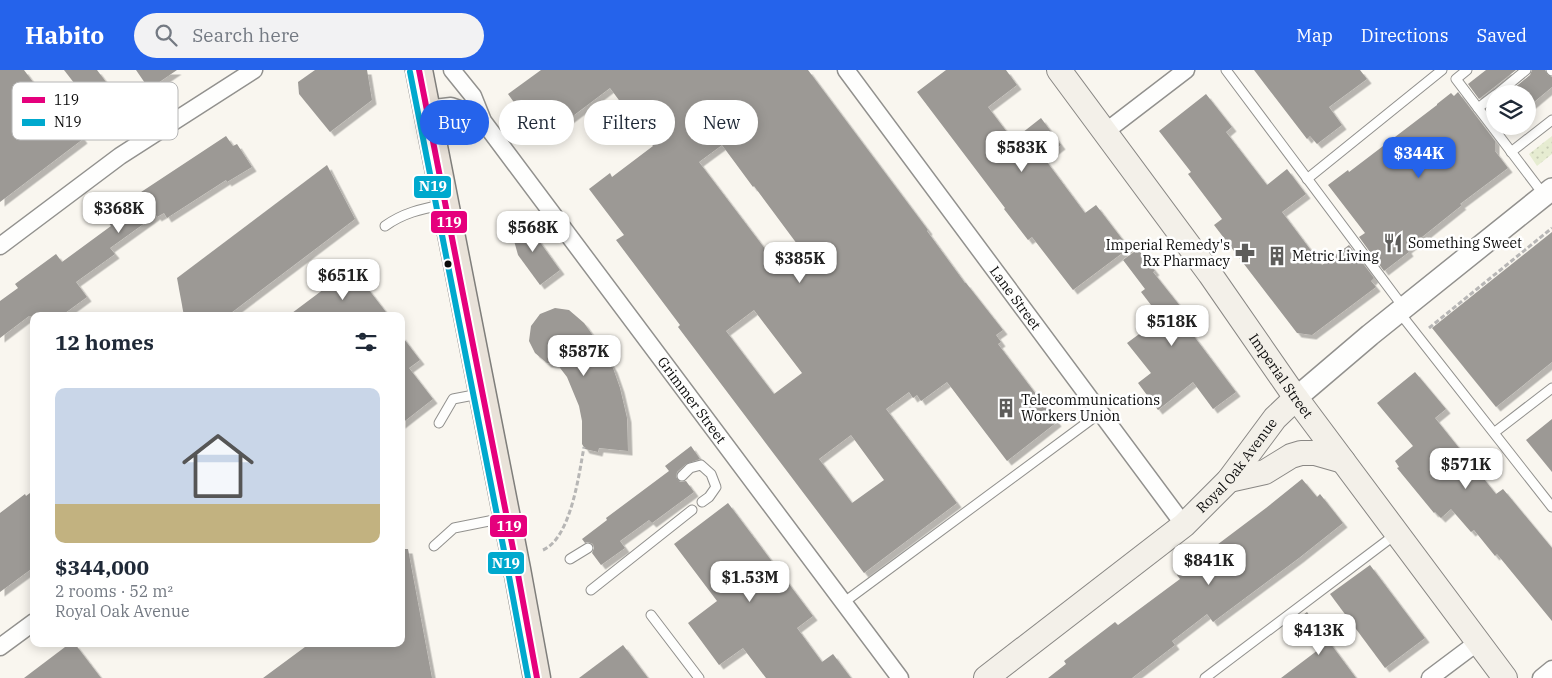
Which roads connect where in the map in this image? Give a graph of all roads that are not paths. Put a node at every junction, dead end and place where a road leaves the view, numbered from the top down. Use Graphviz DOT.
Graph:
graph roads {
  1 [pos="254,70"];
  2 [pos="419,70"];
  3 [pos="452,70"];
  4 [pos="846,70"];
  5 [pos="1059,70"];
  6 [pos="1186,70"];
  7 [pos="1226,70"];
  8 [pos="1442,70"];
  9 [pos="1466,70"];
  10 [pos="1526,70"];
  11 [pos="1507,85"];
  12 [pos="424,100"];
  13 [pos="475,100"];
  14 [pos="1486,102"];
  15 [pos="1478,108"];
  16 [pos="178,119"];
  17 [pos="1552,120"];
  18 [pos="489,129"];
  19 [pos="1105,132"];
  20 [pos="145,140"];
  21 [pos="433,145"];
  22 [pos="1512,152"];
  23 [pos="1307,179"];
  24 [pos="1548,192"];
  25 [pos="444,204"];
  26 [pos="385,226"];
  27 [pos="0,246"];
  28 [pos="1402,310"];
  29 [pos="1552,388"];
  30 [pos="482,394"];
  31 [pos="1296,398"];
  32 [pos="1100,412"];
  33 [pos="439,423"];
  34 [pos="1495,432"];
  35 [pos="1343,461"];
  36 [pos="682,476"];
  37 [pos="1229,480"];
  38 [pos="702,502"];
  39 [pos="1552,507"];
  40 [pos="692,510"];
  41 [pos="506,517"];
  42 [pos="1184,525"];
  43 [pos="1397,534"];
  44 [pos="434,546"];
  45 [pos="588,548"];
  46 [pos="570,559"];
  47 [pos="592,590"];
  48 [pos="843,603"];
  49 [pos="651,615"];
  50 [pos="30,625"];
  51 [pos="1478,642"];
  52 [pos="0,648"];
  53 [pos="1552,669"];
  54 [pos="537,678"];
  55 [pos="699,678"];
  56 [pos="900,678"];
  57 [pos="986,678"];
  58 [pos="1205,678"];
  59 [pos="1430,678"];
  60 [pos="1505,678"];
  61 [pos="1541,678"];
  1 -- 16 [label="street"];
  2 -- 12 [label="main road"];
  3 -- 13 [label="street, Grimmer Street"];
  4 -- 32 [label="street, Lane Street"];
  5 -- 19 [label="main road, Imperial Street"];
  6 -- 19 [label="street"];
  7 -- 23 [label="lane"];
  8 -- 23 [label="lane"];
  9 -- 15 [label="lane"];
  10 -- 11 [label="lane"];
  14 -- 15 [label="lane"];
  15 -- 22 [label="lane"];
  17 -- 22 [label="lane"];
  18 -- 48 [label="street, Grimmer Street"];
  19 -- 31 [label="main road, Imperial Street"];
  20 -- 27 [label="street"];
  21 -- 25 [label="main road"];
  22 -- 24 [label="lane"];
  23 -- 28 [label="lane"];
  24 -- 28 [label="street, Royal Oak Avenue"];
  25 -- 26 [label="lane"];
  25 -- 30 [label="main road"];
  28 -- 31 [label="street, Royal Oak Avenue"];
  28 -- 34 [label="lane"];
  29 -- 34 [label="lane"];
  30 -- 33 [label="lane"];
  30 -- 41 [label="main road"];
  31 -- 35 [label="main road, Imperial Street"];
  31 -- 37 [label="main road, Royal Oak Avenue"];
  32 -- 42 [label="street, Lane Street"];
  32 -- 48 [label="lane"];
  34 -- 39 [label="lane"];
  35 -- 37 [label="main road"];
  35 -- 43 [label="main road, Imperial Street"];
  36 -- 38 [label="lane"];
  37 -- 42 [label="main road, Royal Oak Avenue"];
  40 -- 47 [label="lane"];
  41 -- 44 [label="lane"];
  41 -- 54 [label="main road"];
  42 -- 57 [label="main road, Royal Oak Avenue"];
  43 -- 51 [label="main road, Imperial Street"];
  43 -- 58 [label="lane"];
  45 -- 46 [label="lane"];
  48 -- 56 [label="street, Grimmer Street"];
  49 -- 55 [label="lane"];
  50 -- 52 [label="street"];
  51 -- 59 [label="street"];
  51 -- 60 [label="main road, Imperial Street"];
  53 -- 61 [label="street"];
}
